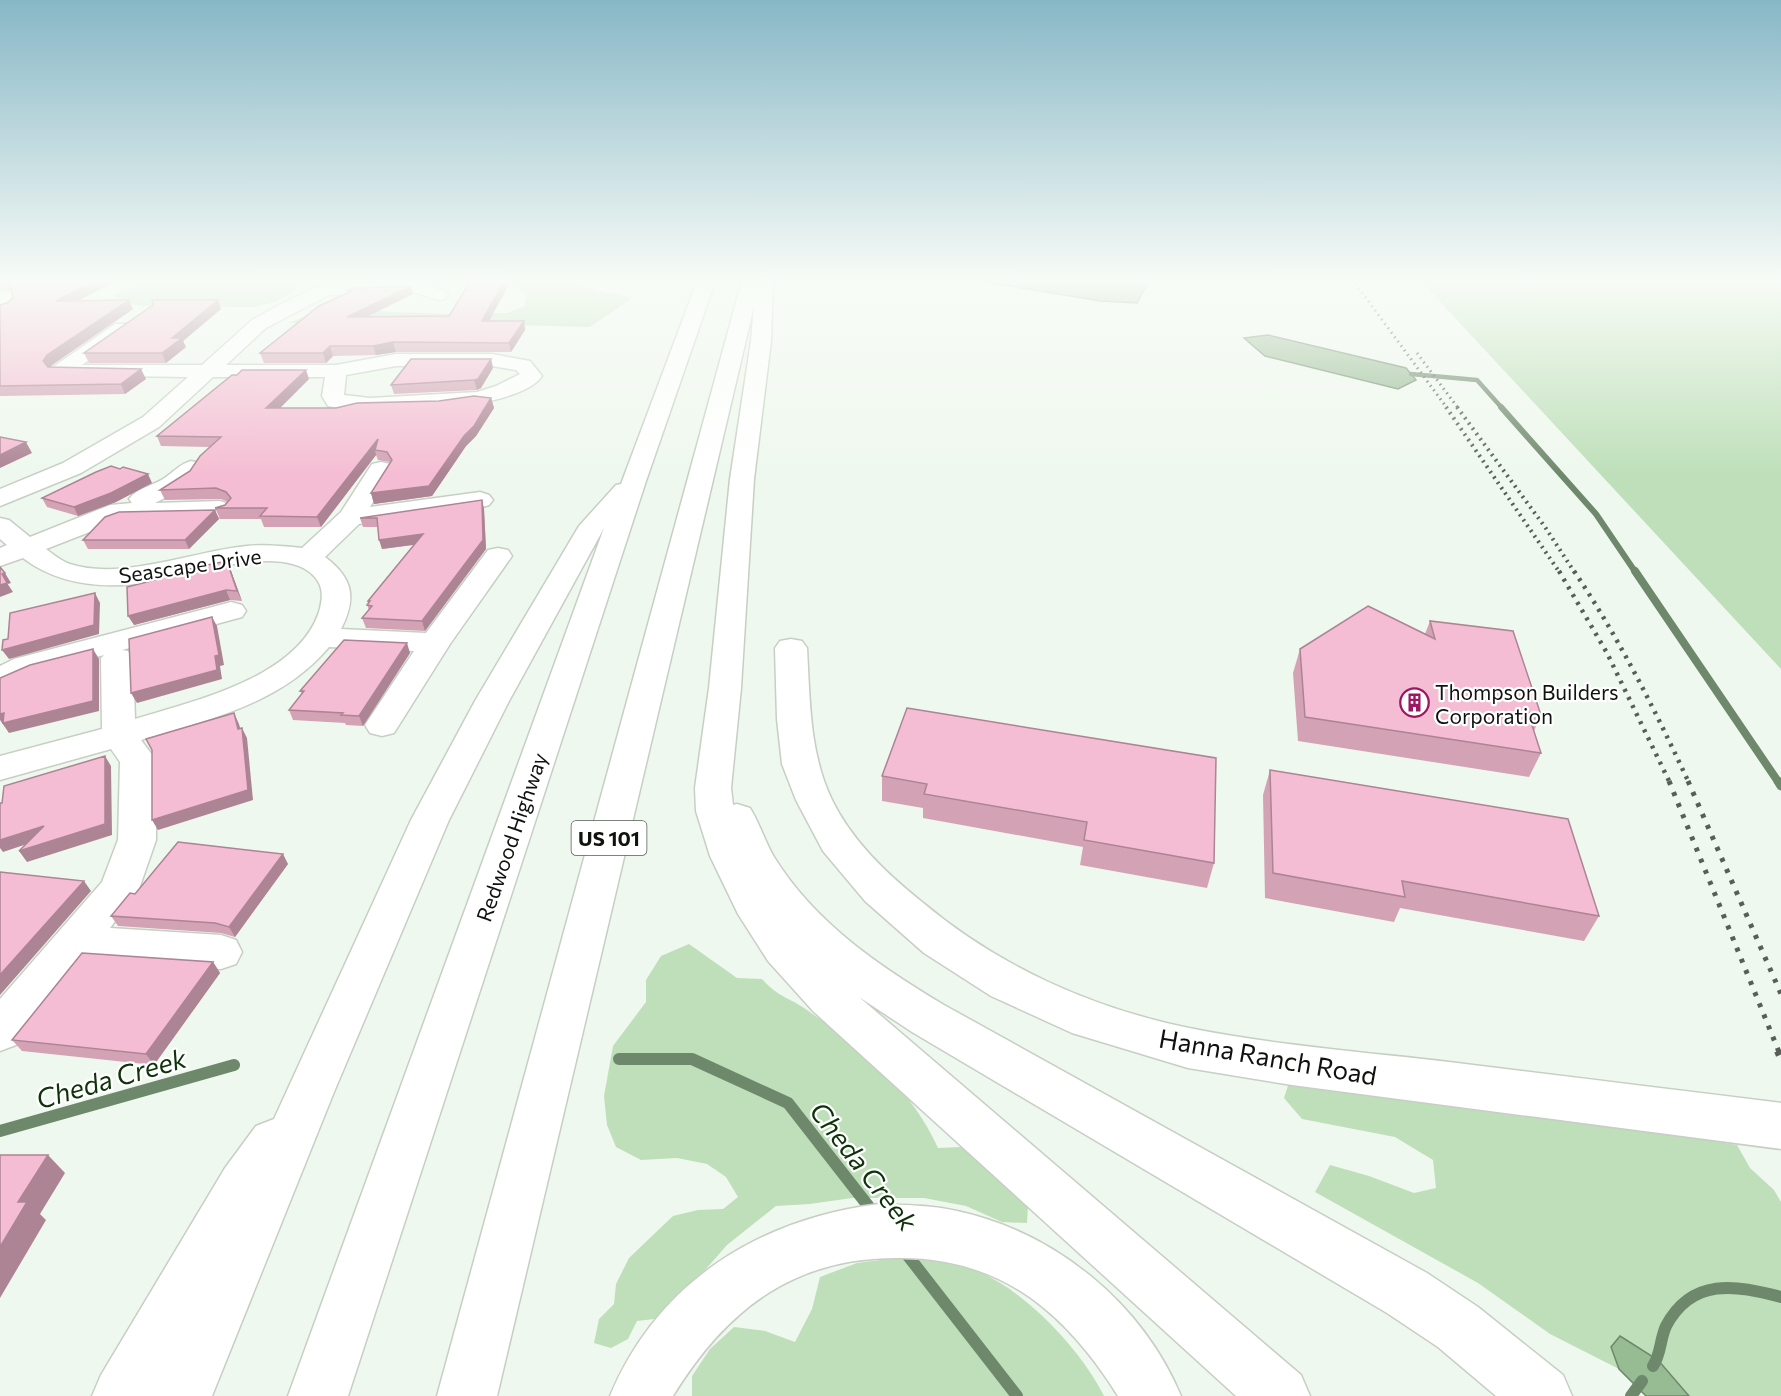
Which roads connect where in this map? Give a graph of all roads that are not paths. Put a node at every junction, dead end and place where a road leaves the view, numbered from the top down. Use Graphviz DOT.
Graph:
graph roads {
  1 [pos="99,344"];
  2 [pos="237,344"];
  3 [pos="683,344"];
  4 [pos="734,344"];
  5 [pos="761,344"];
  6 [pos="208,370"];
  7 [pos="336,371"];
  8 [pos="191,468"];
  9 [pos="381,469"];
  10 [pos="634,481"];
  11 [pos="0,498"];
  12 [pos="480,500"];
  13 [pos="220,509"];
  14 [pos="119,511"];
  15 [pos="351,517"];
  16 [pos="0,526"];
  17 [pos="28,548"];
  18 [pos="498,556"];
  19 [pos="0,558"];
  20 [pos="308,558"];
  21 [pos="231,611"];
  22 [pos="322,637"];
  23 [pos="435,643"];
  24 [pos="791,648"];
  25 [pos="117,658"];
  26 [pos="0,678"];
  27 [pos="382,725"];
  28 [pos="119,736"];
  29 [pos="719,746"];
  30 [pos="0,768"];
  31 [pos="75,943"];
  32 [pos="221,952"];
  33 [pos="0,1031"];
  34 [pos="310,1092"];
  35 [pos="1781,1126"];
  36 [pos="122,1396"];
  37 [pos="182,1396"];
  38 [pos="318,1396"];
  39 [pos="467,1396"];
  40 [pos="640,1396"];
  41 [pos="1151,1396"];
  42 [pos="1280,1396"];
  43 [pos="1542,1396"];
  1 -- 6 [label="main road"];
  2 -- 6 [label="main road"];
  3 -- 10 [label="main road, Redwood Highway"];
  4 -- 39 [label="main road, US 101"];
  5 -- 29 [label="main road"];
  6 -- 7 [label="main road"];
  6 -- 11 [label="main road"];
  7 -- 7 [label="main road"];
  8 -- 14 [label="main road"];
  9 -- 15 [label="main road"];
  10 -- 34 [label="main road"];
  10 -- 38 [label="main road, Redwood Highway"];
  12 -- 15 [label="main road"];
  13 -- 14 [label="main road"];
  14 -- 17 [label="main road"];
  15 -- 20 [label="main road"];
  16 -- 17 [label="main road, Seascape Drive"];
  17 -- 19 [label="main road"];
  17 -- 20 [label="main road, Seascape Drive"];
  18 -- 23 [label="main road"];
  20 -- 22 [label="main road"];
  21 -- 26 [label="main road"];
  22 -- 23 [label="main road"];
  22 -- 28 [label="main road"];
  23 -- 27 [label="main road"];
  24 -- 35 [label="main road, Hanna Ranch Road"];
  25 -- 28 [label="main road"];
  28 -- 30 [label="main road"];
  28 -- 31 [label="main road"];
  29 -- 42 [label="main road"];
  29 -- 43 [label="main road"];
  31 -- 32 [label="main road"];
  31 -- 33 [label="main road"];
  34 -- 36 [label="main road"];
  34 -- 37 [label="main road"];
  40 -- 41 [label="main road"];
}
